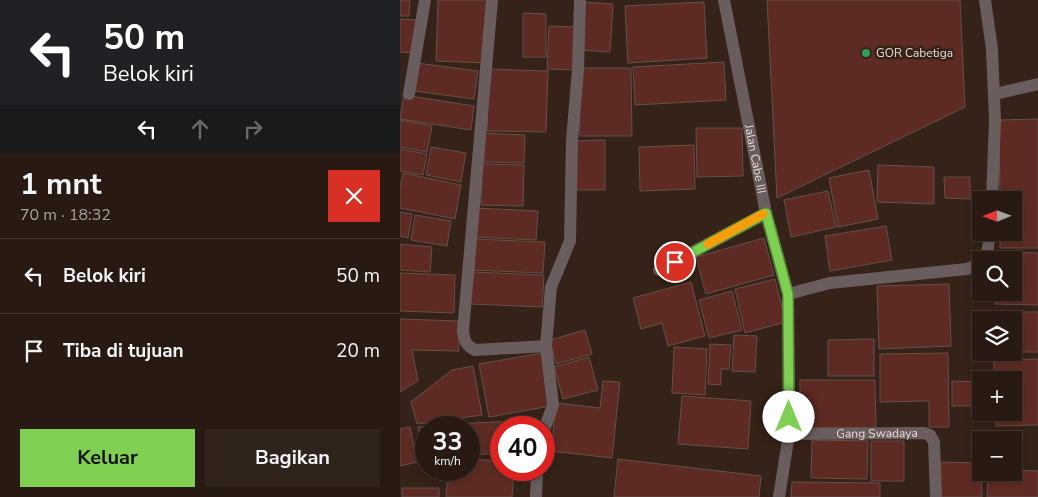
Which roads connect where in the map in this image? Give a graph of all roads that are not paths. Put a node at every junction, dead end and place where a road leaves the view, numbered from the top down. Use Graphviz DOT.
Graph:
graph roads {
  1 [pos="425,0"];
  2 [pos="492,0"];
  3 [pos="580,0"];
  4 [pos="724,0"];
  5 [pos="984,0"];
  6 [pos="1038,84"];
  7 [pos="409,94"];
  8 [pos="994,94"];
  9 [pos="992,191"];
  10 [pos="766,213"];
  11 [pos="972,267"];
  12 [pos="659,270"];
  13 [pos="788,294"];
  14 [pos="546,346"];
  15 [pos="549,416"];
  16 [pos="789,434"];
  17 [pos="537,481"];
  18 [pos="536,497"];
  19 [pos="779,497"];
  20 [pos="936,497"];
  1 -- 7 [label="street"];
  2 -- 14 [label="street"];
  3 -- 14 [label="street"];
  4 -- 10 [label="street, Jalan Cabe III"];
  5 -- 8 [label="street"];
  6 -- 8 [label="street"];
  8 -- 9 [label="street"];
  10 -- 12 [label="street"];
  10 -- 13 [label="street, Jalan Cabe III"];
  11 -- 13 [label="street"];
  13 -- 16 [label="street, Jalan Cabe III"];
  14 -- 15 [label="street"];
  16 -- 19 [label="street, Jalan Cabe III"];
  16 -- 20 [label="street, Gang Swadaya"];
  17 -- 18 [label="street"];
}
